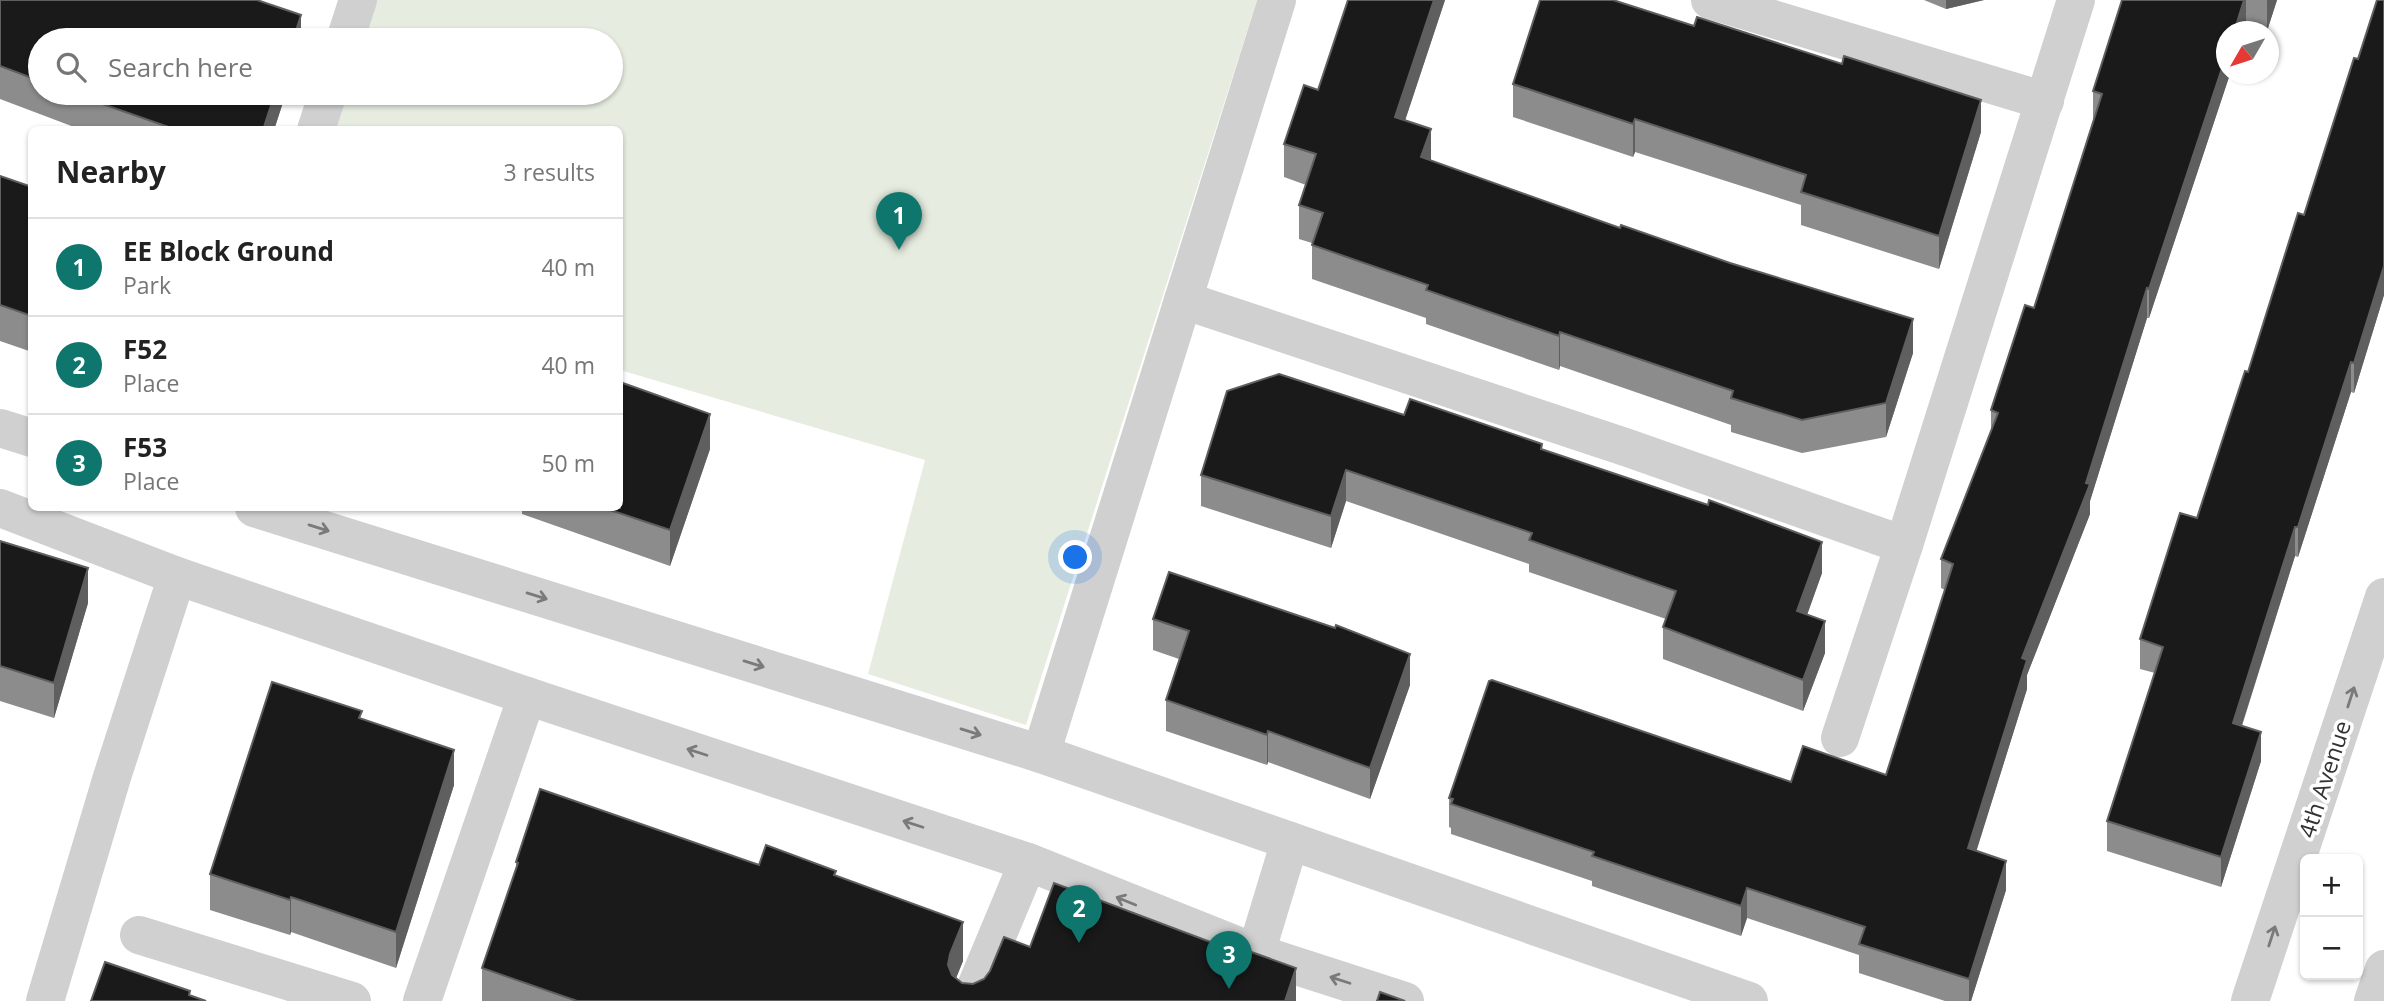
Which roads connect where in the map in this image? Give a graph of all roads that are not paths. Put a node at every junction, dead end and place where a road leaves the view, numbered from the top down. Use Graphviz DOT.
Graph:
graph roads {
  1 [pos="358,0"];
  2 [pos="1277,0"];
  3 [pos="1710,0"];
  4 [pos="2076,0"];
  5 [pos="349,28"];
  6 [pos="2045,101"];
  7 [pos="324,105"];
  8 [pos="317,126"];
  9 [pos="1183,300"];
  10 [pos="0,429"];
  11 [pos="28,437"];
  12 [pos="0,508"];
  13 [pos="264,511"];
  14 [pos="1904,545"];
  15 [pos="177,576"];
  16 [pos="2384,597"];
  17 [pos="527,696"];
  18 [pos="1840,737"];
  19 [pos="1041,754"];
  20 [pos="1290,841"];
  21 [pos="1028,862"];
  22 [pos="139,935"];
  23 [pos="1256,953"];
  24 [pos="2384,969"];
  25 [pos="45,1001"];
  26 [pos="352,1001"];
  27 [pos="422,1001"];
  28 [pos="970,1001"];
  29 [pos="1405,1001"];
  30 [pos="1749,1001"];
  31 [pos="2250,1001"];
  32 [pos="2373,1001"];
  1 -- 5 [label="street"];
  2 -- 9 [label="street"];
  3 -- 6 [label="street"];
  4 -- 6 [label="street"];
  6 -- 14 [label="street"];
  7 -- 8 [label="street"];
  9 -- 14 [label="street"];
  9 -- 19 [label="street"];
  10 -- 11 [label="street"];
  12 -- 15 [label="street"];
  13 -- 19 [label="street, one-way"];
  14 -- 18 [label="street"];
  15 -- 17 [label="street"];
  15 -- 25 [label="street"];
  31 -- 16 [label="street, 4th Avenue, one-way"];
  21 -- 17 [label="street, one-way"];
  17 -- 27 [label="street"];
  19 -- 20 [label="street"];
  20 -- 23 [label="street"];
  20 -- 30 [label="street"];
  23 -- 21 [label="street, one-way"];
  21 -- 28 [label="street"];
  22 -- 26 [label="street"];
  29 -- 23 [label="street, one-way"];
  24 -- 32 [label="street"];
}
